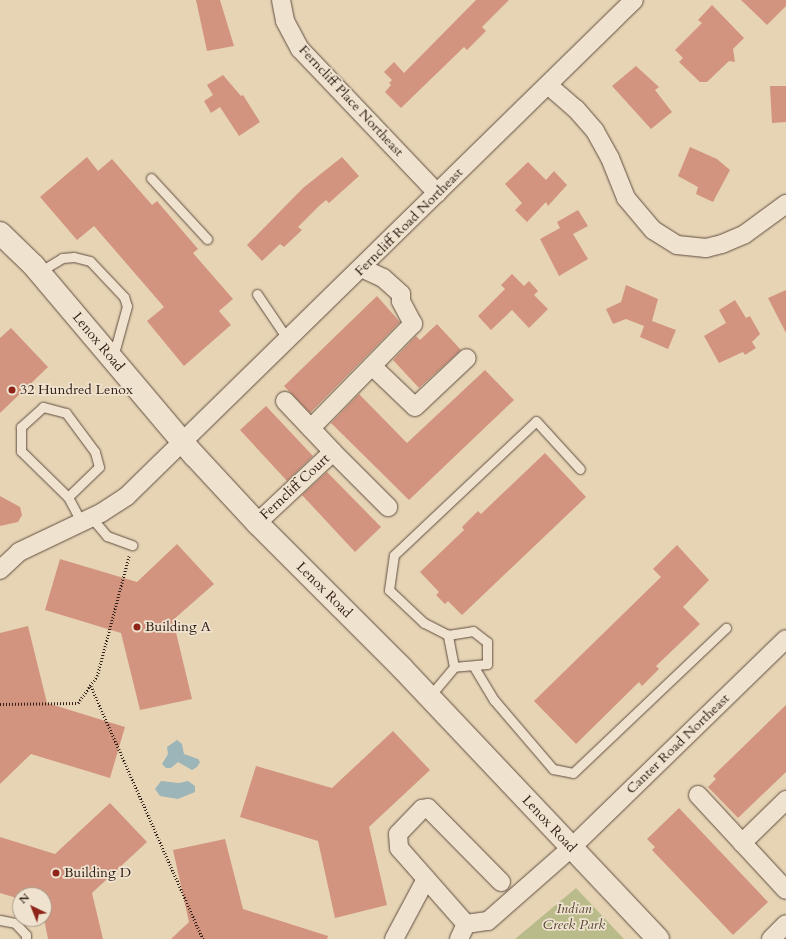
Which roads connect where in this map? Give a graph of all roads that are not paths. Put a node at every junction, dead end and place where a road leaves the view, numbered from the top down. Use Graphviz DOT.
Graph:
graph roads {
  1 [pos="281,0"];
  2 [pos="634,0"];
  3 [pos="548,85"];
  4 [pos="151,178"];
  5 [pos="437,193"];
  6 [pos="786,204"];
  7 [pos="0,233"];
  8 [pos="207,239"];
  9 [pos="40,272"];
  10 [pos="357,272"];
  11 [pos="257,294"];
  12 [pos="288,340"];
  13 [pos="467,358"];
  14 [pos="112,359"];
  15 [pos="372,366"];
  16 [pos="285,401"];
  17 [pos="310,428"];
  18 [pos="183,443"];
  19 [pos="333,452"];
  20 [pos="580,469"];
  21 [pos="68,497"];
  22 [pos="388,508"];
  23 [pos="86,519"];
  24 [pos="257,523"];
  25 [pos="132,546"];
  26 [pos="0,570"];
  27 [pos="726,628"];
  28 [pos="448,635"];
  29 [pos="786,639"];
  30 [pos="454,667"];
  31 [pos="474,667"];
  32 [pos="429,697"];
  33 [pos="698,796"];
  34 [pos="786,800"];
  35 [pos="742,843"];
  36 [pos="570,849"];
  37 [pos="426,879"];
  38 [pos="501,882"];
  39 [pos="786,890"];
  40 [pos="0,920"];
  41 [pos="786,924"];
  42 [pos="463,932"];
  43 [pos="26,939"];
  44 [pos="394,939"];
  45 [pos="658,939"];
  46 [pos="772,939"];
  1 -- 5 [label="street, Ferncliff Place Northeast"];
  2 -- 3 [label="street, Ferncliff Road Northeast"];
  3 -- 5 [label="street, Ferncliff Road Northeast"];
  3 -- 6 [label="street"];
  4 -- 8 [label="lane"];
  5 -- 10 [label="street, Ferncliff Road Northeast"];
  7 -- 9 [label="street, Lenox Road"];
  9 -- 14 [label="street, Lenox Road"];
  9 -- 14 [label="lane"];
  10 -- 12 [label="street, Ferncliff Road Northeast"];
  10 -- 15 [label="street"];
  11 -- 12 [label="lane"];
  12 -- 18 [label="street, Ferncliff Road Northeast"];
  13 -- 15 [label="street"];
  14 -- 18 [label="street, Lenox Road"];
  15 -- 17 [label="street"];
  16 -- 17 [label="street, Ferncliff Court"];
  17 -- 19 [label="street, Ferncliff Court"];
  18 -- 23 [label="street, Ferncliff Road Northeast"];
  18 -- 24 [label="street, Lenox Road"];
  19 -- 22 [label="street, Ferncliff Court"];
  19 -- 24 [label="street, Ferncliff Court"];
  20 -- 28 [label="lane"];
  21 -- 21 [label="lane"];
  21 -- 23 [label="lane"];
  23 -- 25 [label="lane"];
  23 -- 26 [label="street, Ferncliff Road Northeast"];
  24 -- 32 [label="street, Lenox Road"];
  27 -- 31 [label="lane"];
  28 -- 30 [label="lane"];
  28 -- 31 [label="lane"];
  29 -- 36 [label="street, Canter Road Northeast"];
  30 -- 31 [label="lane"];
  30 -- 32 [label="lane"];
  32 -- 36 [label="street, Lenox Road"];
  33 -- 35 [label="street"];
  34 -- 35 [label="street"];
  35 -- 39 [label="street"];
  36 -- 42 [label="street, Canter Road Northeast"];
  36 -- 45 [label="street, Lenox Road"];
  37 -- 38 [label="street"];
  37 -- 42 [label="street"];
  37 -- 44 [label="street"];
  40 -- 43 [label="lane"];
  41 -- 46 [label="street"];
}
